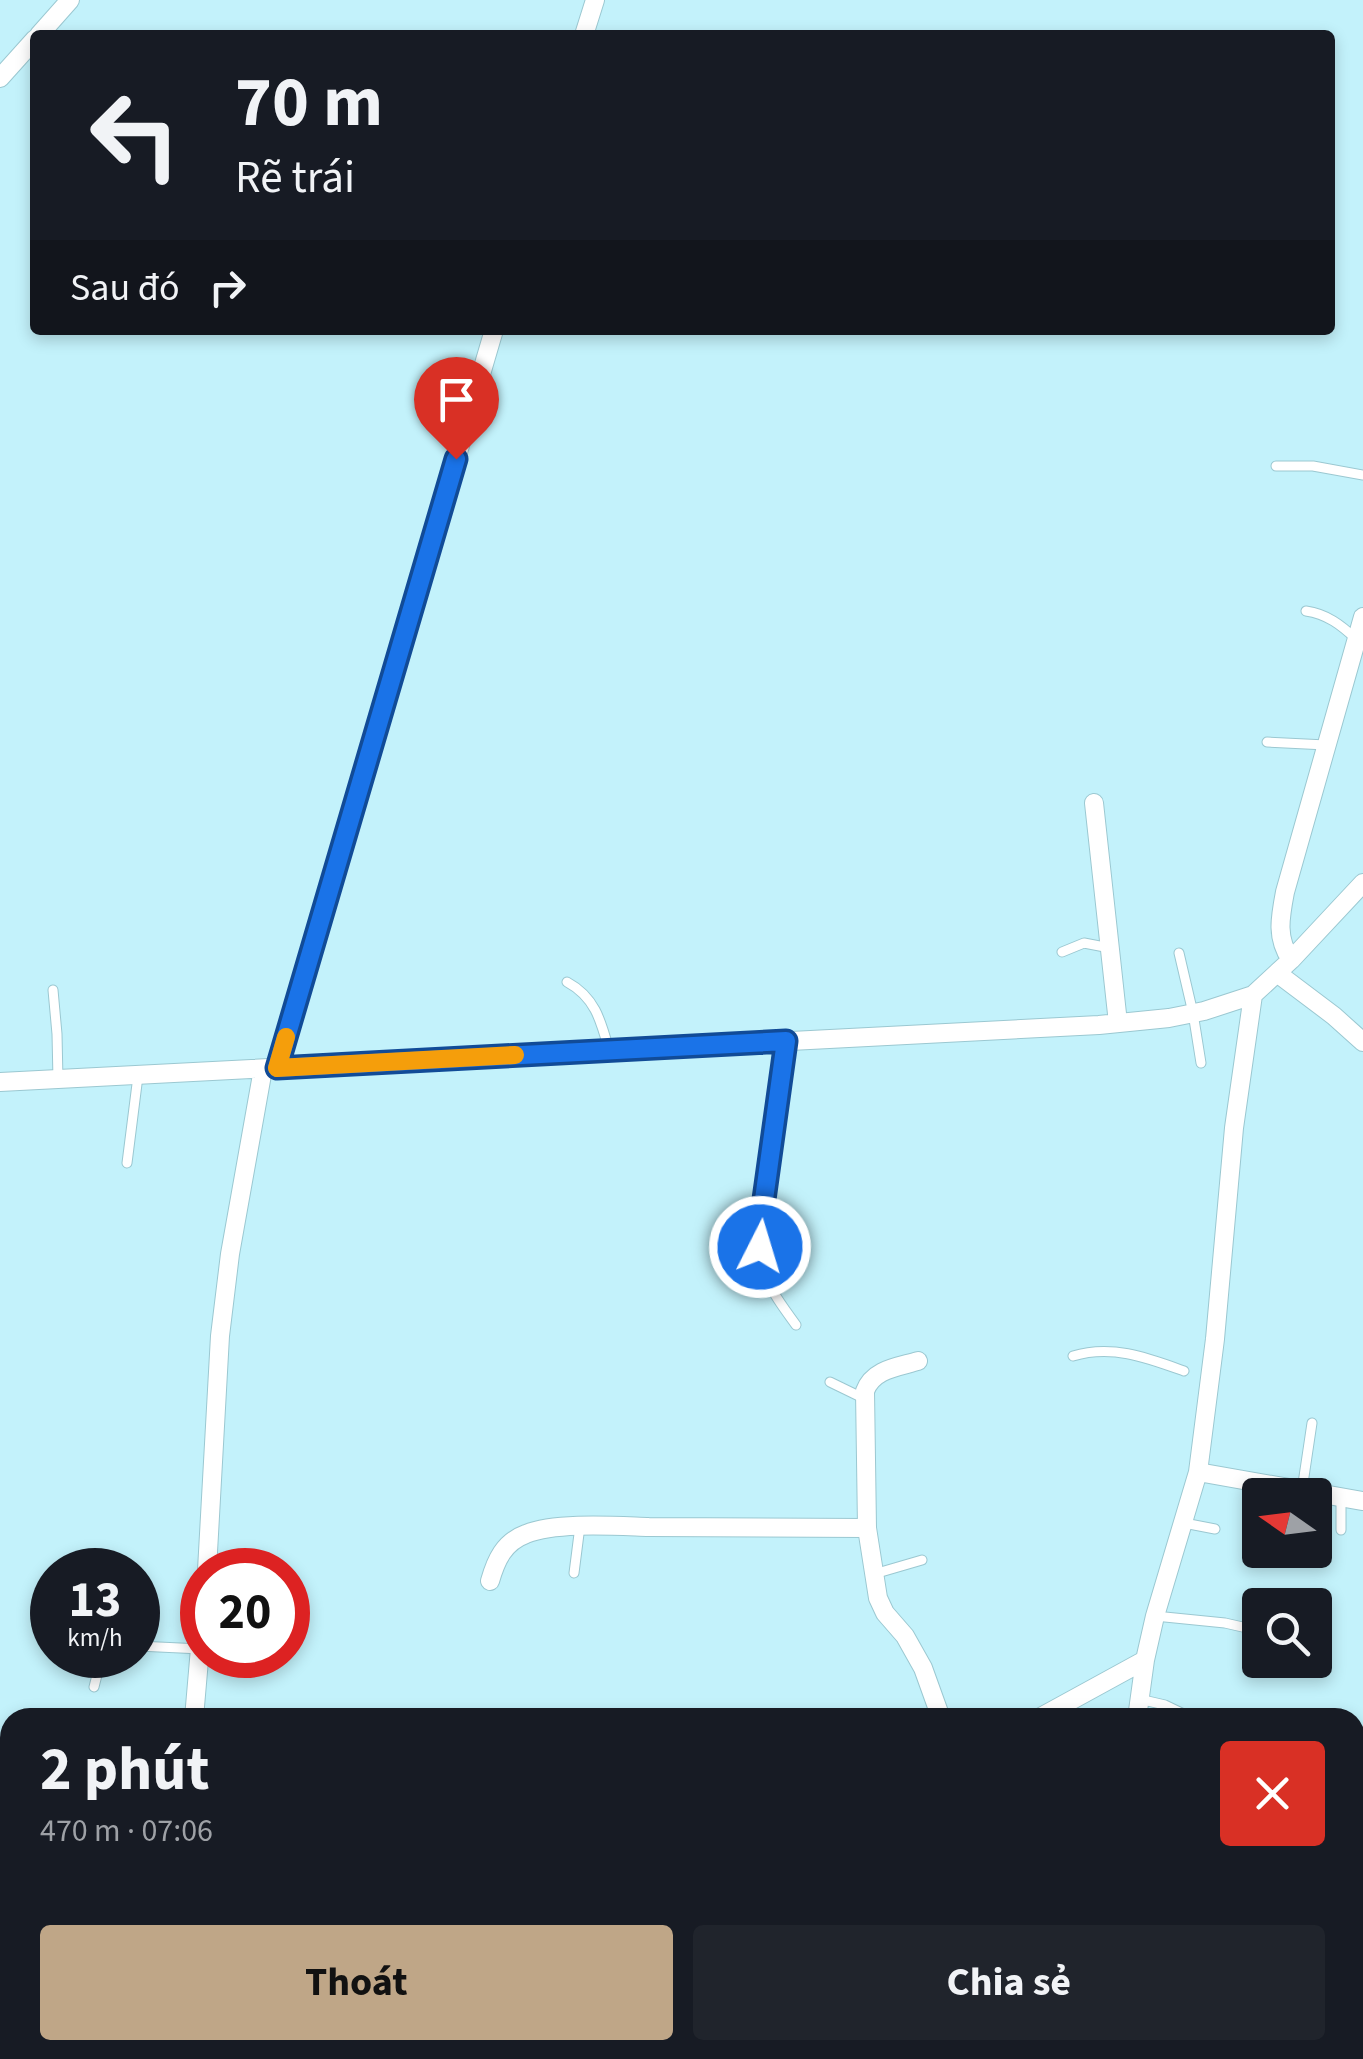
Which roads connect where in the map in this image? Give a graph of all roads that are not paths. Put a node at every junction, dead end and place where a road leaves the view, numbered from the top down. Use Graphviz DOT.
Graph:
graph roads {
  1 [pos="70,0"];
  2 [pos="594,0"];
  3 [pos="43,30"];
  4 [pos="585,30"];
  5 [pos="30,45"];
  6 [pos="0,78"];
  7 [pos="492,335"];
  8 [pos="1276,466"];
  9 [pos="1363,475"];
  10 [pos="1306,611"];
  11 [pos="1363,617"];
  12 [pos="1356,639"];
  13 [pos="1267,742"];
  14 [pos="1326,745"];
  15 [pos="1094,804"];
  16 [pos="1363,883"];
  17 [pos="1110,948"];
  18 [pos="1062,952"];
  19 [pos="1178,954"];
  20 [pos="1291,960"];
  21 [pos="1277,974"];
  22 [pos="567,982"];
  23 [pos="53,990"];
  24 [pos="1253,995"];
  25 [pos="1193,1013"];
  26 [pos="1118,1023"];
  27 [pos="786,1041"];
  28 [pos="1363,1042"];
  29 [pos="609,1050"];
  30 [pos="1201,1063"];
  31 [pos="270,1068"];
  32 [pos="138,1076"];
  33 [pos="58,1080"];
  34 [pos="0,1082"];
  35 [pos="127,1163"];
  36 [pos="796,1325"];
  37 [pos="1073,1356"];
  38 [pos="918,1361"];
  39 [pos="1184,1371"];
  40 [pos="830,1382"];
  41 [pos="865,1400"];
  42 [pos="1312,1424"];
  43 [pos="1198,1472"];
  44 [pos="1304,1478"];
  45 [pos="1242,1480"];
  46 [pos="1332,1496"];
  47 [pos="1340,1497"];
  48 [pos="1362,1501"];
  49 [pos="1184,1523"];
  50 [pos="580,1526"];
  51 [pos="867,1528"];
  52 [pos="1215,1529"];
  53 [pos="1341,1530"];
  54 [pos="208,1548"];
  55 [pos="922,1560"];
  56 [pos="574,1573"];
  57 [pos="874,1574"];
  58 [pos="490,1581"];
  59 [pos="1155,1616"];
  60 [pos="1242,1626"];
  61 [pos="1144,1660"];
  62 [pos="96,1678"];
  63 [pos="198,1678"];
  64 [pos="94,1687"];
  65 [pos="195,1708"];
  66 [pos="936,1708"];
  67 [pos="1057,1708"];
  68 [pos="1138,1708"];
  69 [pos="1173,1708"];
  1 -- 3 [label="street"];
  2 -- 4 [label="street"];
  5 -- 6 [label="street"];
  7 -- 31 [label="street"];
  8 -- 9 [label="lane"];
  10 -- 12 [label="lane"];
  11 -- 12 [label="street"];
  12 -- 14 [label="street"];
  13 -- 14 [label="lane"];
  14 -- 20 [label="street"];
  15 -- 17 [label="street"];
  16 -- 20 [label="street"];
  17 -- 18 [label="lane"];
  17 -- 26 [label="street"];
  19 -- 25 [label="lane"];
  20 -- 21 [label="street"];
  21 -- 24 [label="street"];
  21 -- 28 [label="street"];
  22 -- 29 [label="lane"];
  23 -- 33 [label="lane"];
  24 -- 25 [label="street"];
  24 -- 43 [label="street"];
  25 -- 26 [label="street"];
  25 -- 30 [label="lane"];
  26 -- 27 [label="street"];
  27 -- 29 [label="street"];
  27 -- 36 [label="lane"];
  29 -- 31 [label="street"];
  31 -- 32 [label="street"];
  31 -- 54 [label="street"];
  32 -- 33 [label="street"];
  32 -- 35 [label="lane"];
  33 -- 34 [label="street"];
  37 -- 39 [label="lane"];
  38 -- 41 [label="street"];
  40 -- 41 [label="lane"];
  41 -- 51 [label="street"];
  42 -- 44 [label="lane"];
  43 -- 45 [label="street"];
  43 -- 49 [label="street"];
  46 -- 47 [label="street"];
  47 -- 48 [label="street"];
  47 -- 53 [label="lane"];
  49 -- 52 [label="lane"];
  49 -- 59 [label="street"];
  50 -- 51 [label="street"];
  50 -- 56 [label="lane"];
  50 -- 58 [label="street"];
  51 -- 57 [label="street"];
  55 -- 57 [label="lane"];
  57 -- 66 [label="street"];
  59 -- 60 [label="lane"];
  59 -- 61 [label="street"];
  61 -- 67 [label="street"];
  61 -- 68 [label="street"];
  62 -- 64 [label="lane"];
  63 -- 65 [label="street"];
  68 -- 69 [label="lane"];
}
